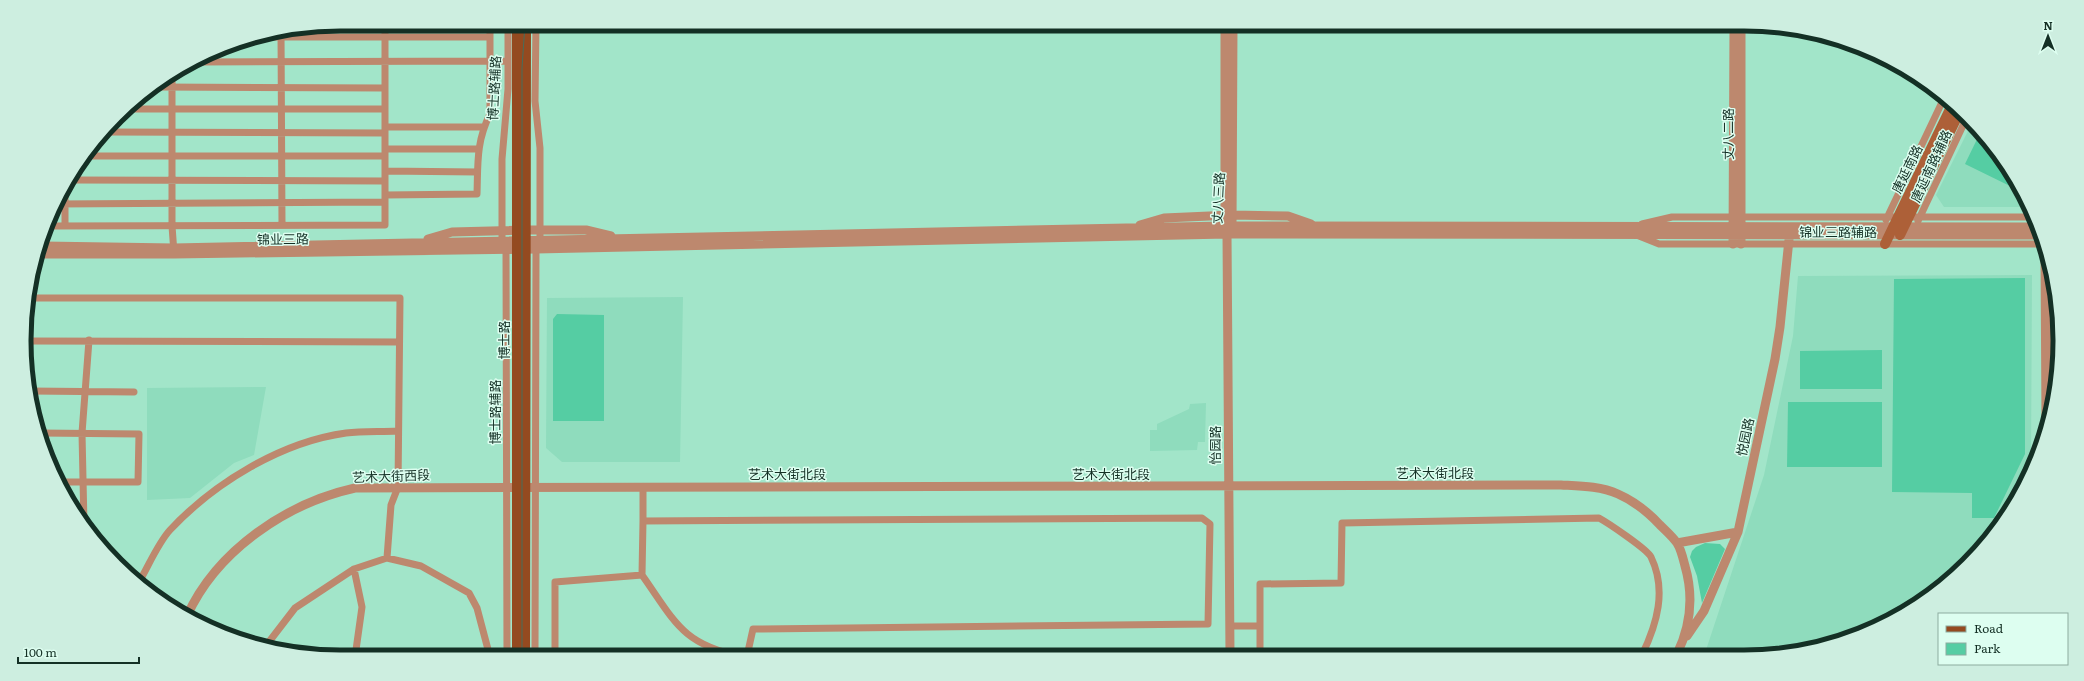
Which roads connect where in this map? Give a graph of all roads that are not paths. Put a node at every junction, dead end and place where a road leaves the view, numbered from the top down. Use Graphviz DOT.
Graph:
graph roads {
  1 [pos="385,31"];
  2 [pos="490,31"];
  3 [pos="508,31"];
  4 [pos="517,31"];
  5 [pos="526,31"];
  6 [pos="536,31"];
  7 [pos="1225,31"];
  8 [pos="1233,31"];
  9 [pos="1734,31"];
  10 [pos="1741,31"];
  11 [pos="297,34"];
  12 [pos="281,37"];
  13 [pos="385,37"];
  14 [pos="490,37"];
  15 [pos="490,61"];
  16 [pos="508,61"];
  17 [pos="206,62"];
  18 [pos="281,62"];
  19 [pos="385,62"];
  20 [pos="172,81"];
  21 [pos="163,87"];
  22 [pos="172,87"];
  23 [pos="280,87"];
  24 [pos="385,88"];
  25 [pos="1942,103"];
  26 [pos="135,109"];
  27 [pos="172,109"];
  28 [pos="281,109"];
  29 [pos="385,109"];
  30 [pos="1950,110"];
  31 [pos="1957,117"];
  32 [pos="1964,124"];
  33 [pos="484,127"];
  34 [pos="385,130"];
  35 [pos="112,132"];
  36 [pos="172,132"];
  37 [pos="281,132"];
  38 [pos="478,149"];
  39 [pos="385,152"];
  40 [pos="92,156"];
  41 [pos="172,156"];
  42 [pos="281,156"];
  43 [pos="385,172"];
  44 [pos="477,172"];
  45 [pos="76,180"];
  46 [pos="172,180"];
  47 [pos="281,180"];
  48 [pos="385,181"];
  49 [pos="385,199"];
  50 [pos="65,200"];
  51 [pos="281,202"];
  52 [pos="172,203"];
  53 [pos="65,204"];
  54 [pos="1228,216"];
  55 [pos="1737,217"];
  56 [pos="1887,217"];
  57 [pos="1920,217"];
  58 [pos="2027,217"];
  59 [pos="53,226"];
  60 [pos="65,226"];
  61 [pos="172,226"];
  62 [pos="282,226"];
  63 [pos="1316,226"];
  64 [pos="1883,226"];
  65 [pos="1899,226"];
  66 [pos="1916,226"];
  67 [pos="2031,227"];
  68 [pos="1127,228"];
  69 [pos="1228,229"];
  70 [pos="540,230"];
  71 [pos="1633,230"];
  72 [pos="502,231"];
  73 [pos="1737,231"];
  74 [pos="1790,235"];
  75 [pos="2034,235"];
  76 [pos="622,239"];
  77 [pos="521,242"];
  78 [pos="416,243"];
  79 [pos="1737,244"];
  80 [pos="1885,244"];
  81 [pos="2038,244"];
  82 [pos="46,246"];
  83 [pos="174,251"];
  84 [pos="44,254"];
  85 [pos="2045,272"];
  86 [pos="34,298"];
  87 [pos="89,340"];
  88 [pos="31,341"];
  89 [pos="399,342"];
  90 [pos="36,391"];
  91 [pos="84,392"];
  92 [pos="134,392"];
  93 [pos="2046,405"];
  94 [pos="398,431"];
  95 [pos="45,433"];
  96 [pos="82,433"];
  97 [pos="66,482"];
  98 [pos="83,482"];
  99 [pos="398,487"];
  100 [pos="521,487"];
  101 [pos="1228,487"];
  102 [pos="643,488"];
  103 [pos="84,513"];
  104 [pos="643,520"];
  105 [pos="1738,532"];
  106 [pos="1677,543"];
  107 [pos="387,558"];
  108 [pos="354,569"];
  109 [pos="642,575"];
  110 [pos="142,578"];
  111 [pos="190,611"];
  112 [pos="1230,626"];
  113 [pos="1259,626"];
  114 [pos="1684,640"];
  115 [pos="269,641"];
  116 [pos="356,650"];
  117 [pos="488,650"];
  118 [pos="508,650"];
  119 [pos="517,650"];
  120 [pos="525,650"];
  121 [pos="534,650"];
  122 [pos="555,650"];
  123 [pos="714,650"];
  124 [pos="748,650"];
  125 [pos="1230,650"];
  126 [pos="1260,650"];
  127 [pos="1644,650"];
  128 [pos="1679,650"];
  1 -- 13 [label="street"];
  2 -- 14 [label="street"];
  3 -- 16 [label="street, 博士路辅路"];
  4 -- 77 [label="main road, 博士路"];
  5 -- 77 [label="main road, 博士路"];
  6 -- 70 [label="street, 博士路辅路"];
  7 -- 54 [label="street, 丈八三路"];
  8 -- 54 [label="street, 丈八三路"];
  9 -- 55 [label="street, 丈八二路"];
  10 -- 55 [label="street, 丈八二路"];
  11 -- 13 [label="street"];
  12 -- 18 [label="street"];
  13 -- 14 [label="street"];
  13 -- 19 [label="street"];
  14 -- 15 [label="street"];
  15 -- 16 [label="street"];
  15 -- 19 [label="street"];
  15 -- 33 [label="street"];
  16 -- 72 [label="street, 博士路辅路"];
  17 -- 18 [label="street"];
  18 -- 19 [label="street"];
  18 -- 23 [label="street"];
  19 -- 24 [label="street"];
  20 -- 22 [label="street"];
  21 -- 22 [label="street"];
  22 -- 23 [label="street"];
  22 -- 27 [label="street"];
  23 -- 24 [label="street"];
  23 -- 28 [label="street"];
  24 -- 29 [label="street"];
  25 -- 56 [label="street, 唐延南路辅路"];
  26 -- 27 [label="street"];
  27 -- 28 [label="street"];
  27 -- 36 [label="street"];
  28 -- 29 [label="street"];
  28 -- 37 [label="street"];
  29 -- 34 [label="street"];
  30 -- 65 [label="main road, 唐延南路"];
  31 -- 65 [label="main road, 唐延南路"];
  32 -- 57 [label="street, 唐延南路辅路"];
  33 -- 34 [label="street"];
  33 -- 38 [label="street"];
  34 -- 37 [label="street"];
  34 -- 39 [label="street"];
  35 -- 36 [label="street"];
  36 -- 37 [label="street"];
  36 -- 41 [label="street"];
  37 -- 42 [label="street"];
  38 -- 39 [label="street"];
  38 -- 44 [label="street"];
  39 -- 42 [label="street"];
  39 -- 43 [label="street"];
  40 -- 41 [label="street"];
  41 -- 42 [label="street"];
  41 -- 46 [label="street"];
  42 -- 47 [label="street"];
  43 -- 44 [label="street"];
  43 -- 48 [label="street"];
  44 -- 49 [label="street"];
  45 -- 46 [label="street"];
  46 -- 47 [label="street"];
  46 -- 52 [label="street"];
  47 -- 48 [label="street"];
  47 -- 51 [label="street"];
  48 -- 49 [label="street"];
  49 -- 51 [label="street"];
  49 -- 62 [label="street"];
  50 -- 53 [label="street"];
  51 -- 52 [label="street"];
  51 -- 62 [label="street"];
  52 -- 53 [label="street"];
  52 -- 61 [label="street"];
  53 -- 60 [label="street"];
  54 -- 63 [label="street"];
  54 -- 68 [label="street"];
  54 -- 69 [label="street, 丈八三路"];
  55 -- 56 [label="street, 锦业三路辅路"];
  55 -- 71 [label="street, 锦业三路辅路"];
  55 -- 73 [label="street, 丈八二路"];
  56 -- 64 [label="street, 唐延南路辅路"];
  56 -- 65 [label="street, 锦业三路辅路"];
  57 -- 58 [label="street, 锦业三路辅路"];
  57 -- 65 [label="street, 锦业三路辅路"];
  57 -- 66 [label="street, 唐延南路辅路"];
  59 -- 60 [label="street"];
  60 -- 61 [label="street"];
  61 -- 62 [label="street"];
  61 -- 83 [label="street"];
  63 -- 69 [label="street"];
  63 -- 71 [label="street"];
  64 -- 65 [label="street"];
  64 -- 74 [label="street"];
  65 -- 66 [label="street"];
  65 -- 74 [label="street"];
  65 -- 75 [label="street"];
  65 -- 80 [label="main road, 唐延南路"];
  66 -- 67 [label="street"];
  68 -- 69 [label="street"];
  68 -- 76 [label="street"];
  69 -- 71 [label="street"];
  69 -- 77 [label="street"];
  69 -- 101 [label="street, 怡园路"];
  70 -- 76 [label="street"];
  70 -- 77 [label="street"];
  70 -- 77 [label="street, 博士路辅路"];
  71 -- 73 [label="street"];
  71 -- 79 [label="street, 锦业三路辅路"];
  72 -- 77 [label="street"];
  72 -- 77 [label="street, 博士路辅路"];
  72 -- 78 [label="street"];
  73 -- 74 [label="street"];
  73 -- 79 [label="street, 丈八二路"];
  74 -- 79 [label="street, 锦业三路辅路"];
  74 -- 80 [label="street, 锦业三路辅路"];
  74 -- 105 [label="street, 悦园路"];
  76 -- 77 [label="street"];
  77 -- 78 [label="street, 锦业三路"];
  77 -- 83 [label="street, 锦业三路"];
  77 -- 100 [label="main road, 博士路"];
  77 -- 100 [label="street, 博士路辅路"];
  78 -- 83 [label="street, 锦业三路"];
  80 -- 81 [label="street, 锦业三路辅路"];
  82 -- 83 [label="street, 锦业三路"];
  83 -- 84 [label="street, 锦业三路"];
  85 -- 93 [label="street"];
  86 -- 89 [label="street"];
  87 -- 88 [label="street"];
  87 -- 89 [label="street"];
  87 -- 91 [label="street"];
  89 -- 94 [label="street"];
  90 -- 91 [label="street"];
  91 -- 92 [label="street"];
  91 -- 96 [label="street"];
  94 -- 99 [label="street"];
  94 -- 110 [label="street"];
  95 -- 96 [label="street"];
  96 -- 98 [label="street"];
  96 -- 98 [label="street"];
  97 -- 98 [label="street"];
  98 -- 103 [label="street"];
  99 -- 100 [label="street, 艺术大街西段"];
  99 -- 107 [label="street"];
  99 -- 111 [label="street, 艺术大街西段"];
  100 -- 102 [label="street, 艺术大街北段"];
  100 -- 118 [label="street, 博士路辅路"];
  100 -- 119 [label="main road, 博士路"];
  100 -- 120 [label="main road, 博士路"];
  100 -- 121 [label="street, 博士路辅路"];
  101 -- 102 [label="street, 艺术大街北段"];
  101 -- 106 [label="street, 艺术大街北段"];
  101 -- 112 [label="street, 怡园路"];
  102 -- 104 [label="street"];
  104 -- 109 [label="street"];
  104 -- 124 [label="street"];
  105 -- 106 [label="street"];
  105 -- 114 [label="street, 悦园路"];
  106 -- 114 [label="street"];
  107 -- 108 [label="street"];
  107 -- 117 [label="street"];
  108 -- 115 [label="street"];
  108 -- 116 [label="street"];
  109 -- 122 [label="street"];
  109 -- 123 [label="street"];
  112 -- 113 [label="street"];
  112 -- 125 [label="street, 怡园路"];
  113 -- 126 [label="street"];
  113 -- 127 [label="street"];
  114 -- 128 [label="street"];
}
